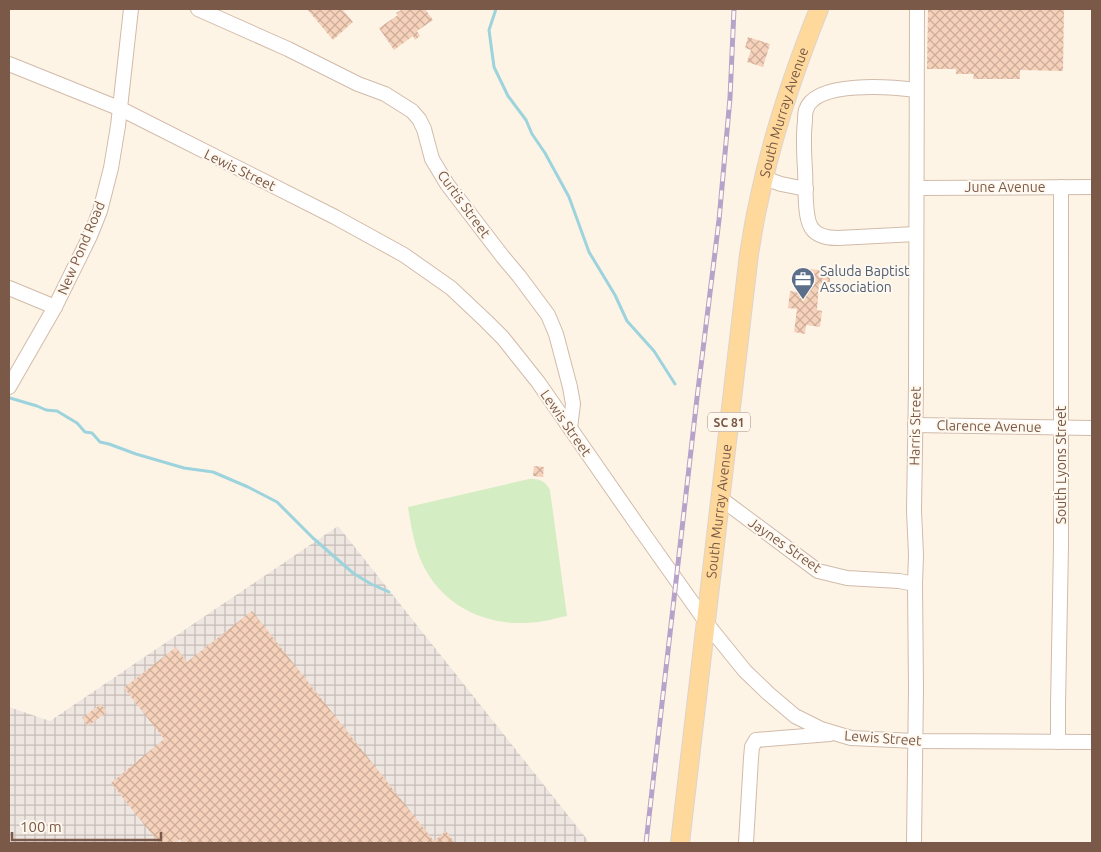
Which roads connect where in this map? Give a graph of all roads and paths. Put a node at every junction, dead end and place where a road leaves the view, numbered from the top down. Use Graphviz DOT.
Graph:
graph roads {
  1 [pos="131,9"];
  2 [pos="198,9"];
  3 [pos="819,9"];
  4 [pos="917,9"];
  5 [pos="9,64"];
  6 [pos="916,90"];
  7 [pos="121,109"];
  8 [pos="764,178"];
  9 [pos="1061,187"];
  10 [pos="1092,187"];
  11 [pos="917,188"];
  12 [pos="806,189"];
  13 [pos="916,234"];
  14 [pos="9,288"];
  15 [pos="55,307"];
  16 [pos="9,387"];
  17 [pos="916,425"];
  18 [pos="1061,427"];
  19 [pos="570,428"];
  20 [pos="1092,428"];
  21 [pos="720,498"];
  22 [pos="915,584"];
  23 [pos="706,622"];
  24 [pos="836,734"];
  25 [pos="915,741"];
  26 [pos="1058,742"];
  27 [pos="1092,742"];
  28 [pos="680,843"];
  29 [pos="746,843"];
  30 [pos="914,843"];
  1 -- 7 [label="street, New Pond Road"];
  2 -- 19 [label="street, Curtis Street"];
  3 -- 8 [label="main road, South Murray Avenue / SC 81"];
  4 -- 6 [label="street, Harris Street"];
  5 -- 7 [label="street, Lewis Street"];
  6 -- 11 [label="street, Harris Street"];
  6 -- 12 [label="street"];
  7 -- 15 [label="street, New Pond Road"];
  7 -- 19 [label="street, Lewis Street"];
  8 -- 12 [label="street"];
  8 -- 21 [label="main road, South Murray Avenue / SC 81"];
  9 -- 10 [label="street, June Avenue"];
  9 -- 11 [label="street, June Avenue"];
  9 -- 18 [label="street, South Lyons Street"];
  11 -- 13 [label="street, Harris Street"];
  12 -- 13 [label="street"];
  13 -- 17 [label="street, Harris Street"];
  14 -- 15 [label="street"];
  15 -- 16 [label="street, New Pond Road"];
  17 -- 18 [label="street, Clarence Avenue"];
  17 -- 22 [label="street, Harris Street"];
  18 -- 20 [label="street, Clarence Avenue"];
  18 -- 26 [label="street, South Lyons Street"];
  19 -- 23 [label="street, Lewis Street"];
  21 -- 22 [label="street, Jaynes Street"];
  21 -- 23 [label="main road, South Murray Avenue / SC 81"];
  22 -- 25 [label="street, Harris Street"];
  23 -- 24 [label="street, Lewis Street"];
  23 -- 28 [label="main road, South Murray Avenue / SC 81"];
  24 -- 25 [label="street, Lewis Street"];
  24 -- 29 [label="street"];
  25 -- 26 [label="street, Lewis Street"];
  25 -- 30 [label="street, Harris Street"];
  26 -- 27 [label="street, Lewis Street"];
}
